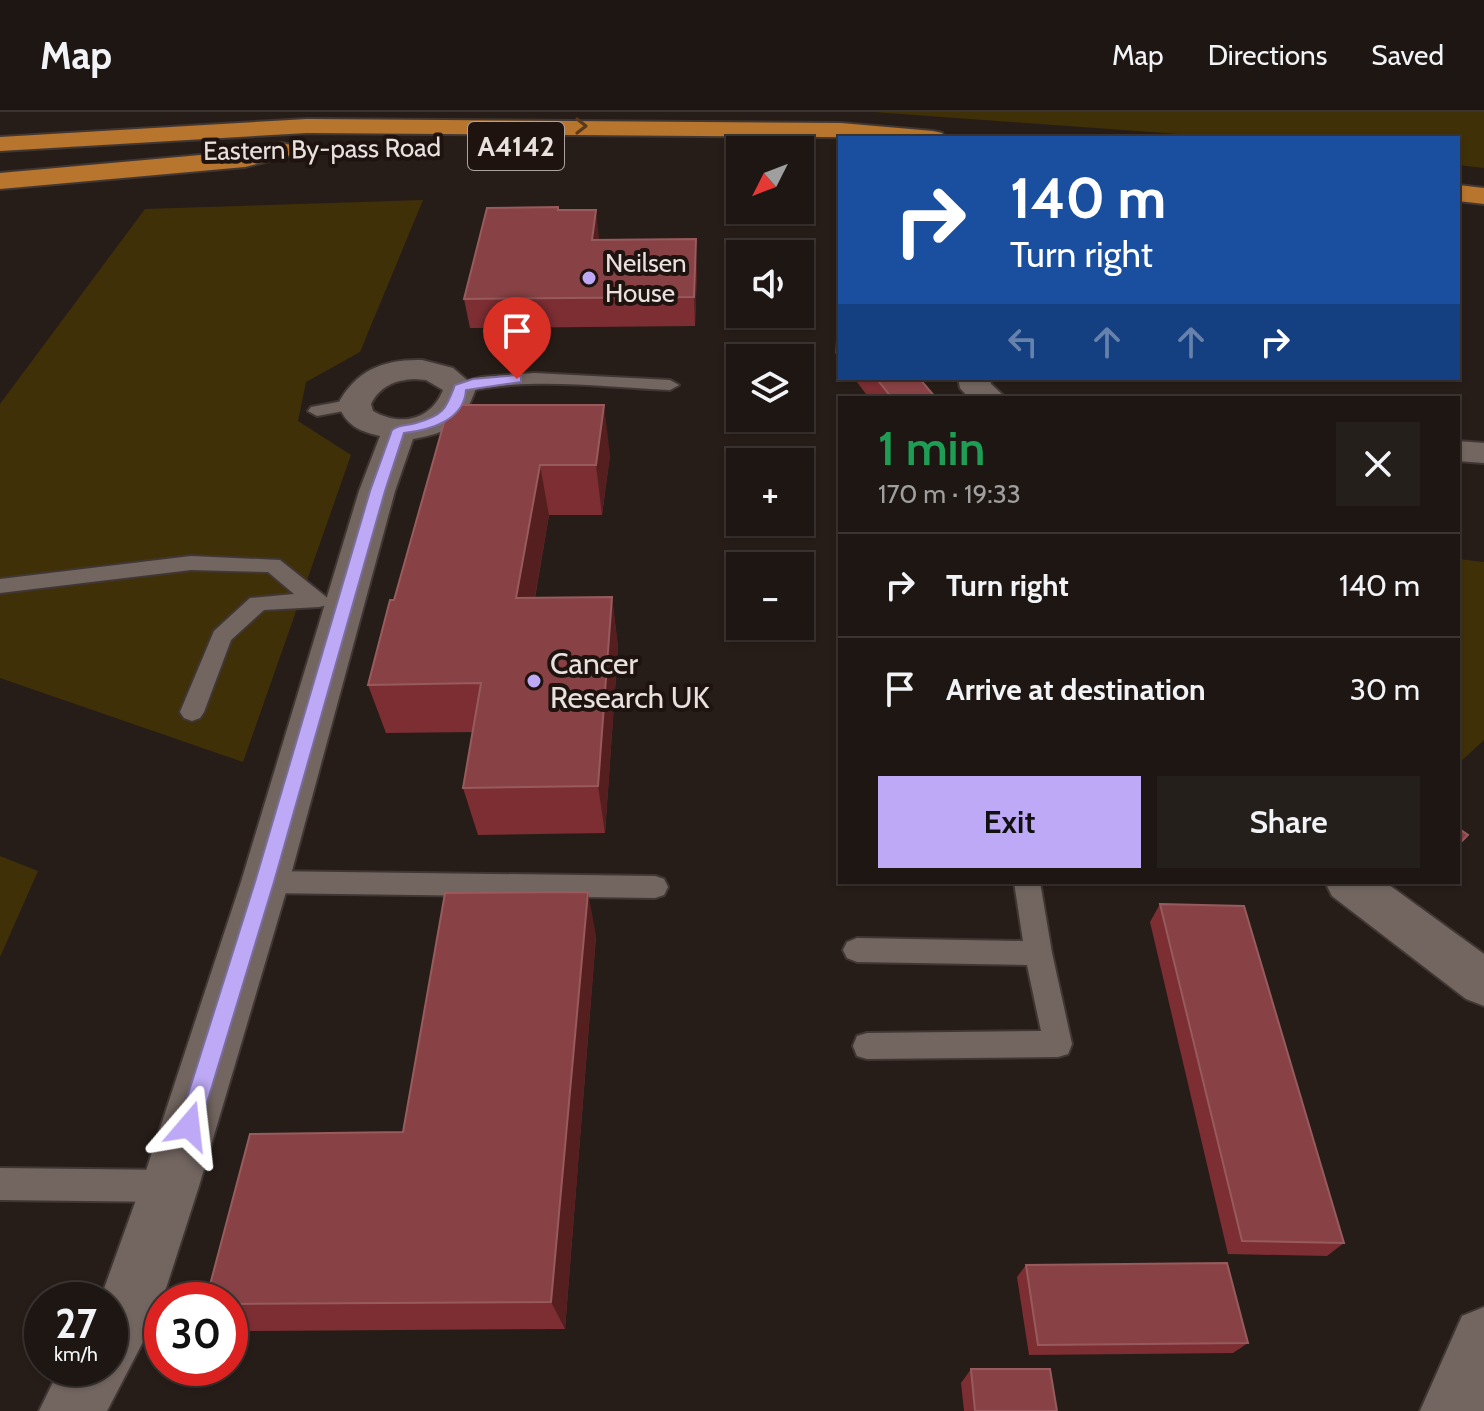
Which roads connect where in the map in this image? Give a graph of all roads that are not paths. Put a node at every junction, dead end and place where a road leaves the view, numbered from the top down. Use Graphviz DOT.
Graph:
graph roads {
  1 [pos="307,126"];
  2 [pos="0,131"];
  3 [pos="902,136"];
  4 [pos="0,144"];
  5 [pos="292,148"];
  6 [pos="726,150"];
  7 [pos="814,152"];
  8 [pos="838,153"];
  9 [pos="0,163"];
  10 [pos="0,181"];
  11 [pos="1460,193"];
  12 [pos="1484,196"];
  13 [pos="1460,215"];
  14 [pos="1484,218"];
  15 [pos="974,380"];
  16 [pos="670,385"];
  17 [pos="460,388"];
  18 [pos="987,396"];
  19 [pos="354,404"];
  20 [pos="317,411"];
  21 [pos="399,430"];
  22 [pos="1460,451"];
  23 [pos="1484,453"];
  24 [pos="0,586"];
  25 [pos="330,600"];
  26 [pos="192,712"];
  27 [pos="265,882"];
  28 [pos="1027,884"];
  29 [pos="1352,884"];
  30 [pos="655,887"];
  31 [pos="857,950"];
  32 [pos="1038,953"];
  33 [pos="1484,983"];
  34 [pos="867,1046"];
  35 [pos="0,1184"];
  36 [pos="170,1186"];
  37 [pos="128,1310"];
  38 [pos="1484,1338"];
  39 [pos="86,1386"];
  40 [pos="71,1411"];
  41 [pos="1452,1411"];
  1 -- 2 [label="highway"];
  1 -- 3 [label="highway, Eastern By-pass Road / A4142, one-way"];
  1 -- 4 [label="highway, Eastern By-pass Road / A4142"];
  5 -- 6 [label="highway, Eastern By-pass Road / A4142"];
  5 -- 9 [label="highway, Eastern By-pass Road / A4142"];
  5 -- 10 [label="highway"];
  7 -- 8 [label="highway"];
  11 -- 12 [label="highway"];
  13 -- 14 [label="highway"];
  15 -- 18 [label="street"];
  16 -- 17 [label="lane"];
  17 -- 19 [label="street"];
  17 -- 21 [label="street"];
  19 -- 20 [label="lane"];
  19 -- 21 [label="street"];
  21 -- 25 [label="street"];
  22 -- 23 [label="street"];
  24 -- 25 [label="lane"];
  25 -- 26 [label="lane"];
  25 -- 27 [label="street"];
  27 -- 30 [label="lane"];
  27 -- 36 [label="street"];
  28 -- 32 [label="lane"];
  29 -- 33 [label="street"];
  31 -- 32 [label="lane"];
  32 -- 34 [label="lane"];
  35 -- 36 [label="lane"];
  36 -- 37 [label="street"];
  38 -- 41 [label="street"];
  39 -- 40 [label="street"];
}
